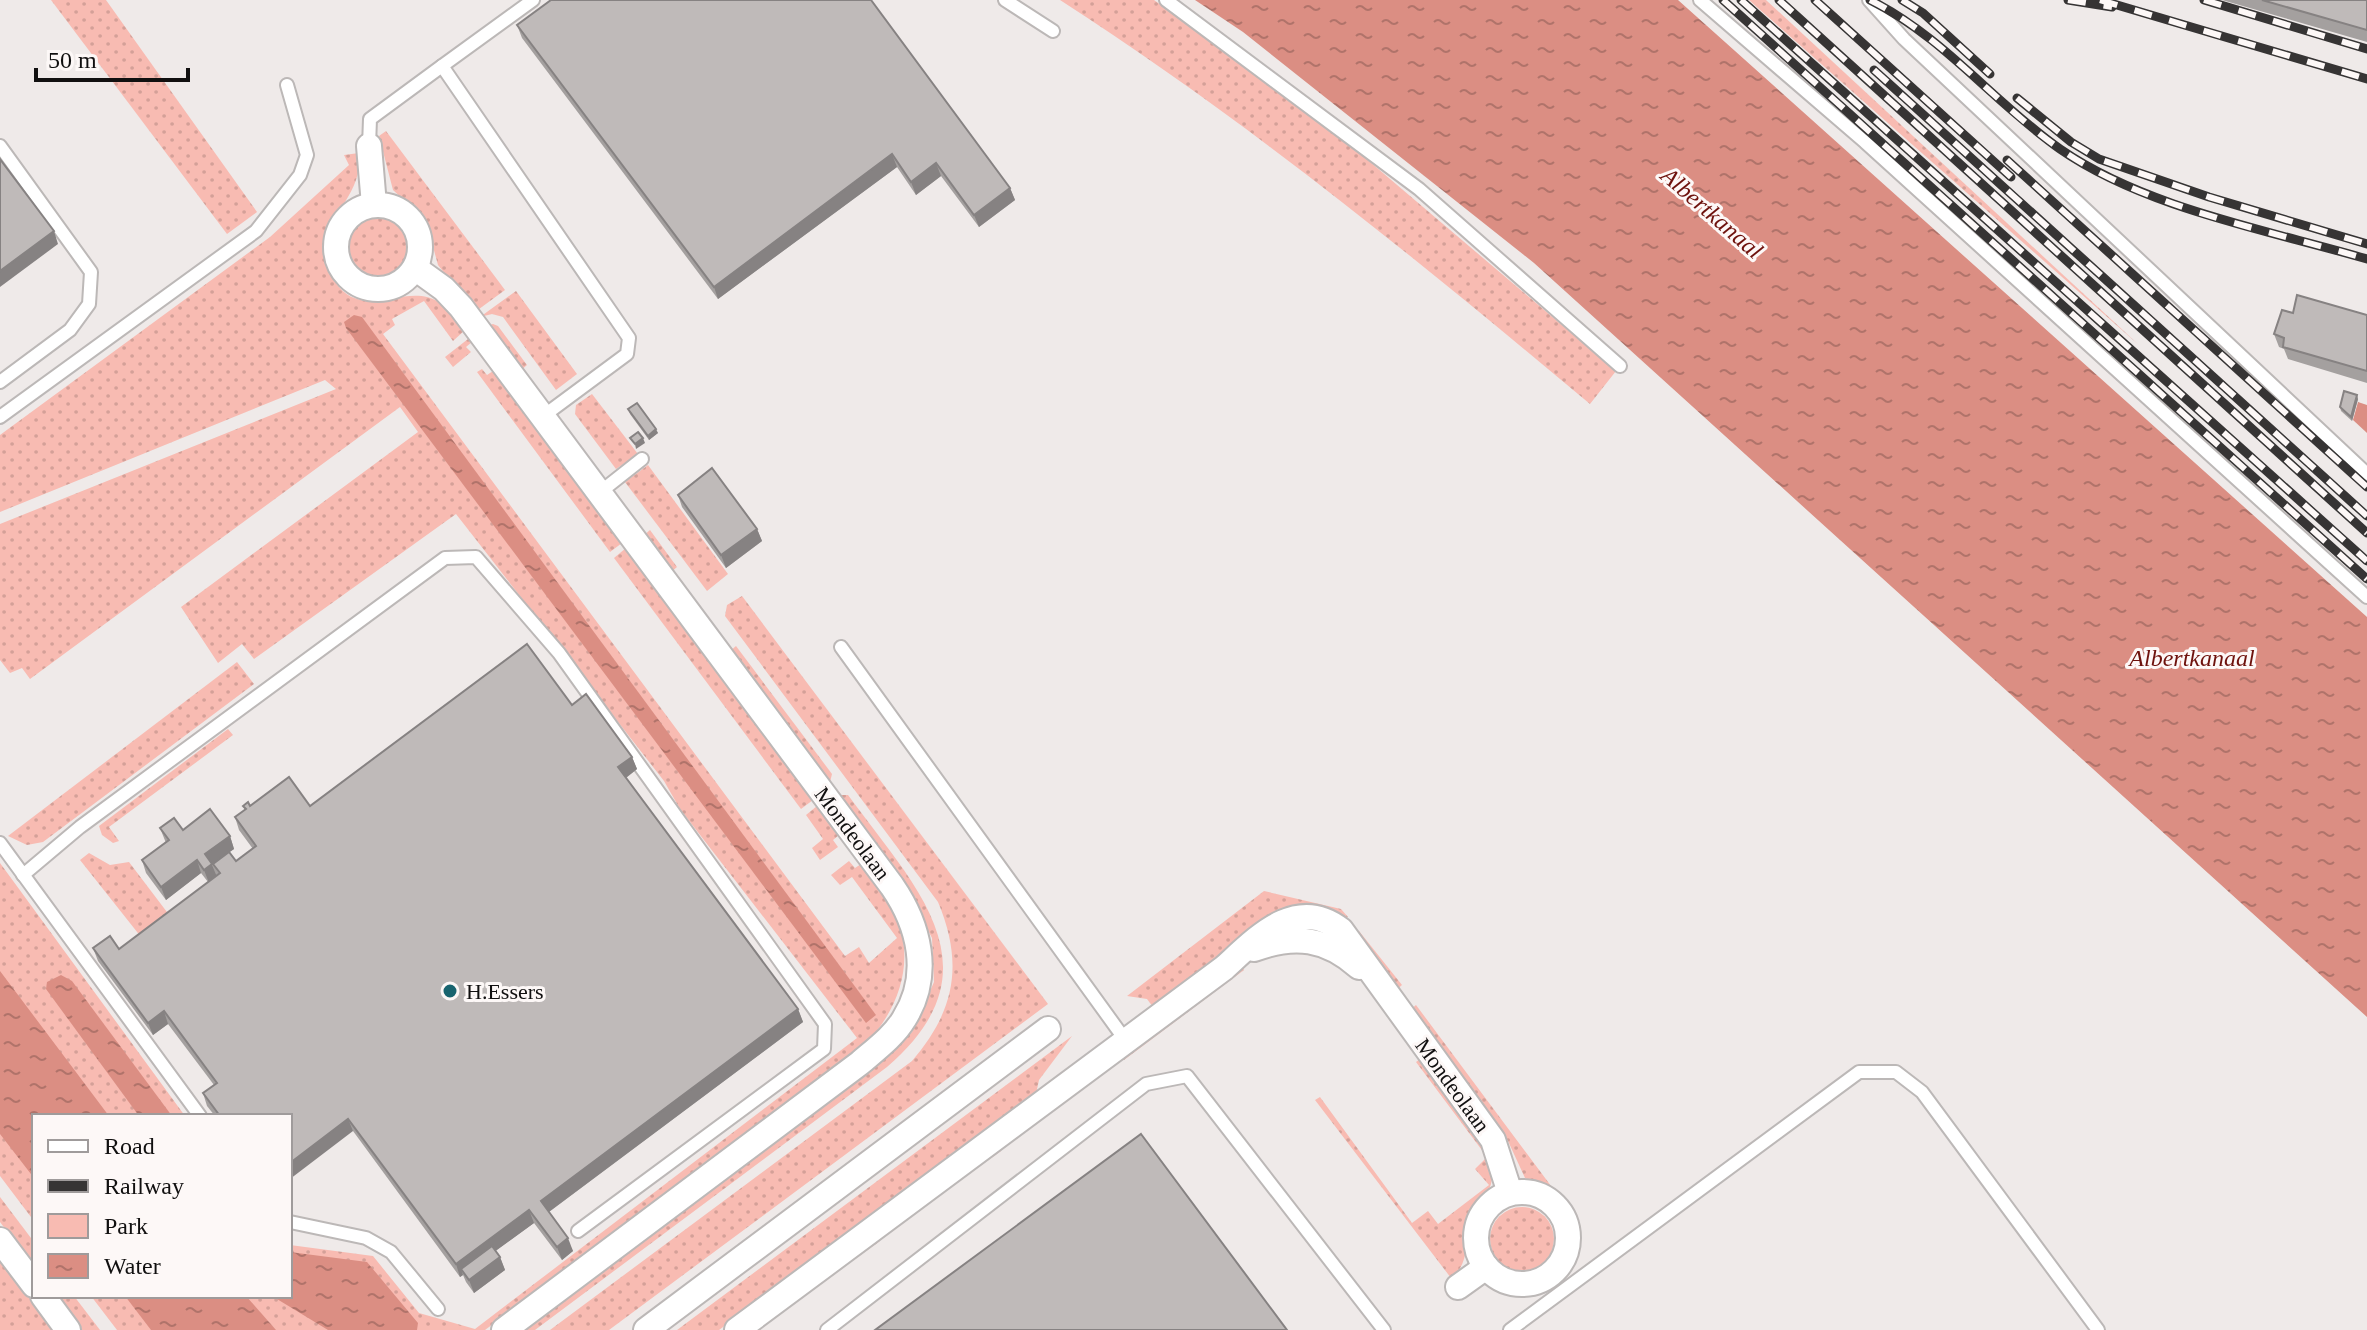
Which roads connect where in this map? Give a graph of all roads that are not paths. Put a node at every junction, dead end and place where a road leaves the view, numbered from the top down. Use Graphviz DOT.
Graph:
graph roads {
  1 [pos="533,0"];
  2 [pos="1005,0"];
  3 [pos="1166,0"];
  4 [pos="1700,0"];
  5 [pos="1869,0"];
  6 [pos="1053,31"];
  7 [pos="442,66"];
  8 [pos="287,85"];
  9 [pos="0,146"];
  10 [pos="369,146"];
  11 [pos="374,205"];
  12 [pos="415,268"];
  13 [pos="1620,366"];
  14 [pos="0,382"];
  15 [pos="0,417"];
  16 [pos="542,417"];
  17 [pos="642,459"];
  18 [pos="2367,474"];
  19 [pos="599,493"];
  20 [pos="2367,597"];
  21 [pos="841,647"];
  22 [pos="0,843"];
  23 [pos="23,875"];
  24 [pos="1048,1029"];
  25 [pos="1126,1041"];
  26 [pos="199,1114"];
  27 [pos="1510,1193"];
  28 [pos="292,1222"];
  29 [pos="578,1231"];
  30 [pos="0,1240"];
  31 [pos="1486,1267"];
  32 [pos="32,1282"];
  33 [pos="1458,1287"];
  34 [pos="44,1298"];
  35 [pos="438,1309"];
  36 [pos="68,1330"];
  37 [pos="504,1330"];
  38 [pos="646,1330"];
  39 [pos="737,1330"];
  40 [pos="827,1330"];
  41 [pos="1384,1330"];
  42 [pos="1510,1330"];
  43 [pos="2098,1330"];
  1 -- 7 [label="lane"];
  2 -- 6 [label="lane"];
  3 -- 13 [label="lane"];
  4 -- 20 [label="lane"];
  5 -- 18 [label="lane"];
  7 -- 10 [label="lane"];
  7 -- 16 [label="lane"];
  8 -- 15 [label="lane"];
  9 -- 14 [label="lane"];
  10 -- 11 [label="street"];
  11 -- 12 [label="street"];
  11 -- 12 [label="street"];
  12 -- 16 [label="street, Mondeolaan"];
  16 -- 19 [label="street, Mondeolaan"];
  17 -- 19 [label="lane"];
  19 -- 37 [label="street, Mondeolaan"];
  21 -- 25 [label="lane"];
  22 -- 23 [label="lane"];
  23 -- 26 [label="lane"];
  23 -- 29 [label="lane"];
  24 -- 38 [label="street"];
  25 -- 27 [label="street, Mondeolaan"];
  25 -- 39 [label="street"];
  27 -- 31 [label="street"];
  27 -- 31 [label="street"];
  28 -- 35 [label="lane"];
  30 -- 32 [label="street"];
  31 -- 33 [label="street"];
  34 -- 36 [label="street"];
  40 -- 41 [label="lane"];
  42 -- 43 [label="lane"];
}
